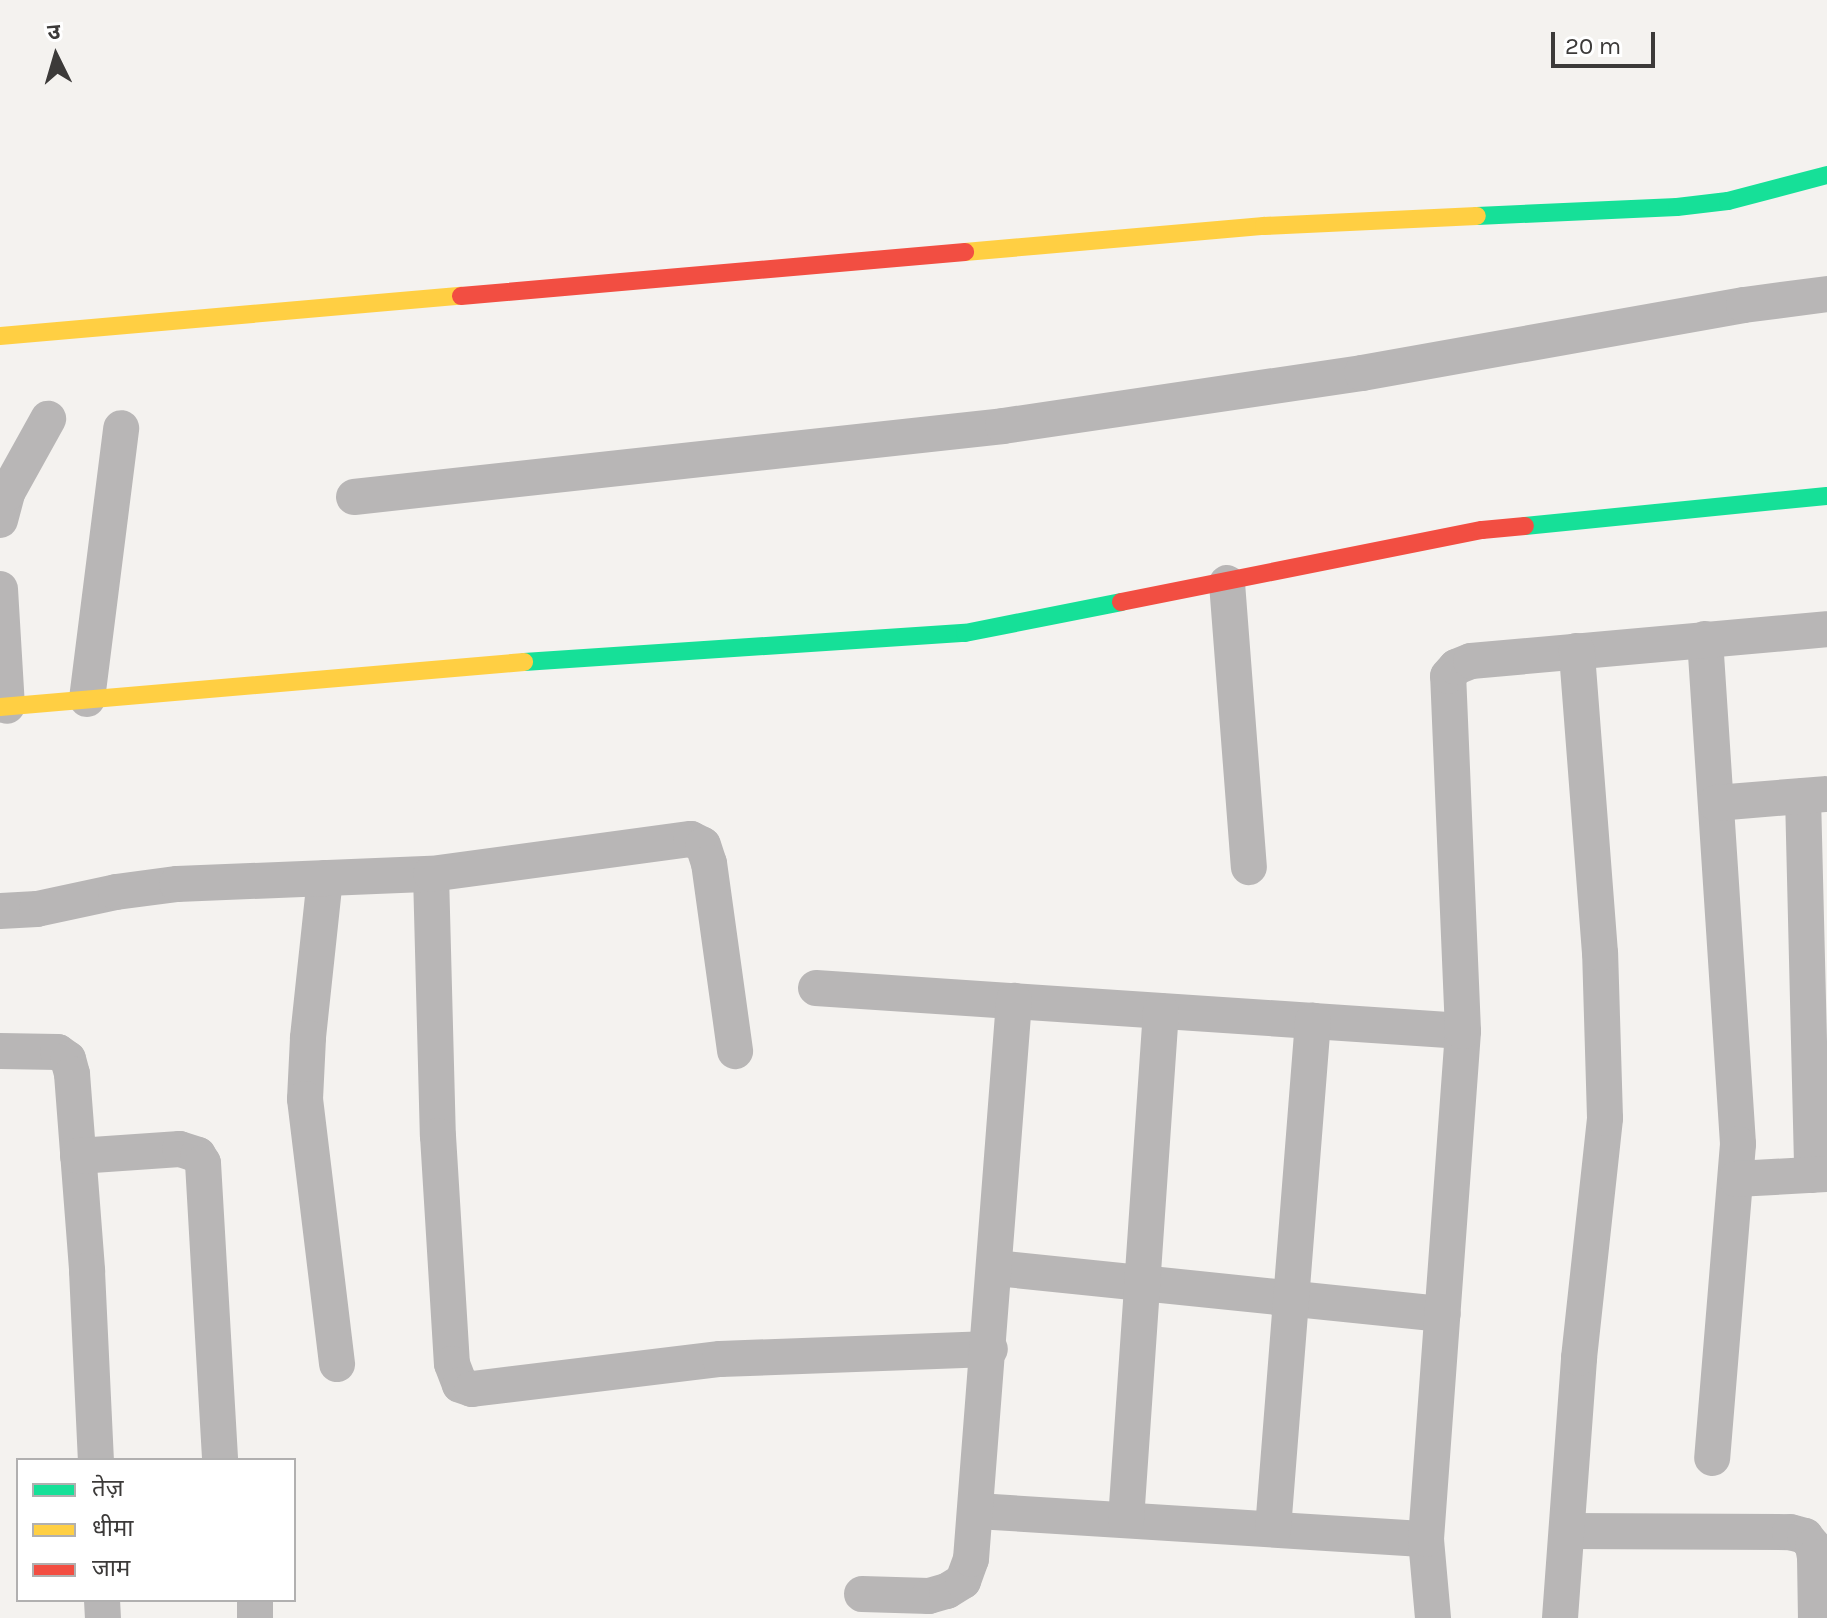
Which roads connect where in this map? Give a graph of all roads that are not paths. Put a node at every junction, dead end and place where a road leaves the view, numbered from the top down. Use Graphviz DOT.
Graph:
graph roads {
  1 [pos="1827,175"];
  2 [pos="1827,294"];
  3 [pos="0,336"];
  4 [pos="48,419"];
  5 [pos="121,428"];
  6 [pos="7,475"];
  7 [pos="1827,496"];
  8 [pos="354,497"];
  9 [pos="0,520"];
  10 [pos="1227,583"];
  11 [pos="0,589"];
  12 [pos="1827,629"];
  13 [pos="1705,639"];
  14 [pos="1577,651"];
  15 [pos="87,699"];
  16 [pos="4,706"];
  17 [pos="1815,795"];
  18 [pos="1716,803"];
  19 [pos="1249,867"];
  20 [pos="431,874"];
  21 [pos="325,878"];
  22 [pos="0,911"];
  23 [pos="816,988"];
  24 [pos="1014,1001"];
  25 [pos="1161,1011"];
  26 [pos="1313,1021"];
  27 [pos="1463,1031"];
  28 [pos="0,1051"];
  29 [pos="735,1051"];
  30 [pos="78,1156"];
  31 [pos="1820,1175"];
  32 [pos="1736,1179"];
  33 [pos="996,1268"];
  34 [pos="1142,1283"];
  35 [pos="1291,1298"];
  36 [pos="1443,1314"];
  37 [pos="990,1349"];
  38 [pos="337,1364"];
  39 [pos="96,1458"];
  40 [pos="220,1458"];
  41 [pos="1712,1458"];
  42 [pos="977,1511"];
  43 [pos="1126,1520"];
  44 [pos="1273,1529"];
  45 [pos="1568,1531"];
  46 [pos="1426,1539"];
  47 [pos="862,1594"];
  48 [pos="1433,1618"];
  49 [pos="1560,1618"];
  50 [pos="1816,1618"];
  1 -- 3 [label="street"];
  2 -- 8 [label="street"];
  4 -- 6 [label="street"];
  5 -- 15 [label="street"];
  6 -- 9 [label="street"];
  7 -- 10 [label="street"];
  10 -- 15 [label="street"];
  10 -- 19 [label="street"];
  11 -- 16 [label="street"];
  12 -- 13 [label="street"];
  13 -- 14 [label="street"];
  13 -- 18 [label="street"];
  14 -- 27 [label="street"];
  14 -- 45 [label="street"];
  15 -- 16 [label="street"];
  17 -- 18 [label="street"];
  17 -- 31 [label="street"];
  18 -- 32 [label="street"];
  20 -- 21 [label="street"];
  20 -- 29 [label="street"];
  20 -- 37 [label="street"];
  21 -- 22 [label="street"];
  21 -- 38 [label="street"];
  23 -- 24 [label="street"];
  24 -- 25 [label="street"];
  24 -- 33 [label="street"];
  25 -- 26 [label="street"];
  25 -- 34 [label="street"];
  26 -- 27 [label="street"];
  26 -- 35 [label="street"];
  27 -- 36 [label="street"];
  28 -- 30 [label="street"];
  30 -- 39 [label="street"];
  30 -- 40 [label="street"];
  31 -- 32 [label="street"];
  32 -- 41 [label="street"];
  33 -- 34 [label="street"];
  33 -- 37 [label="street"];
  34 -- 35 [label="street"];
  34 -- 43 [label="street"];
  35 -- 36 [label="street"];
  35 -- 44 [label="street"];
  36 -- 46 [label="street"];
  37 -- 42 [label="street"];
  42 -- 43 [label="street"];
  42 -- 47 [label="street"];
  43 -- 44 [label="street"];
  44 -- 46 [label="street"];
  45 -- 49 [label="street"];
  45 -- 50 [label="street"];
  46 -- 48 [label="street"];
}
